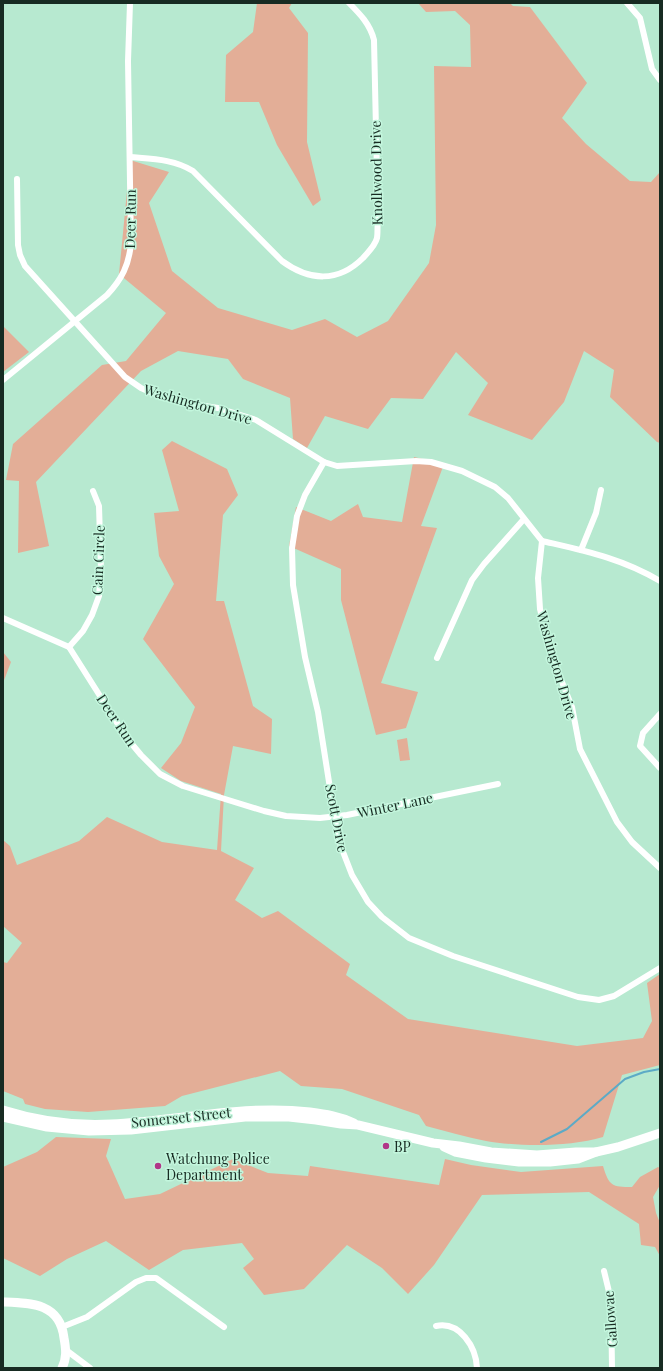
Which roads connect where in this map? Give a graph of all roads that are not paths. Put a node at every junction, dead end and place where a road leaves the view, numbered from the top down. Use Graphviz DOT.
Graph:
graph roads {
  1 [pos="130,3"];
  2 [pos="349,3"];
  3 [pos="627,3"];
  4 [pos="660,80"];
  5 [pos="130,157"];
  6 [pos="17,179"];
  7 [pos="75,321"];
  8 [pos="3,380"];
  9 [pos="324,462"];
  10 [pos="601,490"];
  11 [pos="93,491"];
  12 [pos="524,519"];
  13 [pos="542,541"];
  14 [pos="581,550"];
  15 [pos="660,582"];
  16 [pos="3,618"];
  17 [pos="69,647"];
  18 [pos="437,658"];
  19 [pos="660,714"];
  20 [pos="660,768"];
  21 [pos="498,784"];
  22 [pos="245,805"];
  23 [pos="335,817"];
  24 [pos="660,868"];
  25 [pos="660,968"];
  26 [pos="3,1110"];
  27 [pos="3,1117"];
  28 [pos="358,1125"];
  29 [pos="660,1133"];
  30 [pos="604,1271"];
  31 [pos="3,1302"];
  32 [pos="436,1326"];
  33 [pos="62,1327"];
  34 [pos="224,1327"];
  35 [pos="66,1350"];
  36 [pos="62,1368"];
  37 [pos="90,1368"];
  38 [pos="477,1368"];
  39 [pos="612,1368"];
  1 -- 5 [label="street, Deer Run"];
  2 -- 5 [label="street, Knollwood Drive"];
  3 -- 4 [label="street"];
  5 -- 7 [label="street, Deer Run"];
  6 -- 7 [label="street, Washington Drive"];
  7 -- 8 [label="street, Deer Run"];
  7 -- 9 [label="street, Washington Drive"];
  9 -- 12 [label="street, Washington Drive"];
  9 -- 23 [label="street, Scott Drive"];
  10 -- 14 [label="street"];
  11 -- 17 [label="street, Cain Circle"];
  12 -- 13 [label="street, Washington Drive"];
  12 -- 18 [label="street"];
  13 -- 14 [label="street"];
  13 -- 24 [label="street, Washington Drive"];
  14 -- 15 [label="street"];
  16 -- 17 [label="street"];
  17 -- 22 [label="street, Deer Run"];
  19 -- 20 [label="street"];
  21 -- 23 [label="street, Winter Lane"];
  22 -- 23 [label="street, Winter Lane"];
  23 -- 25 [label="street, Scott Drive"];
  26 -- 28 [label="main road, Somerset Street"];
  27 -- 28 [label="main road, Somerset Street"];
  28 -- 29 [label="main road, Somerset Street"];
  30 -- 39 [label="street, Gallowae"];
  31 -- 33 [label="main road"];
  32 -- 38 [label="street"];
  33 -- 34 [label="street"];
  33 -- 35 [label="main road"];
  35 -- 36 [label="main road"];
  35 -- 37 [label="street"];
}
